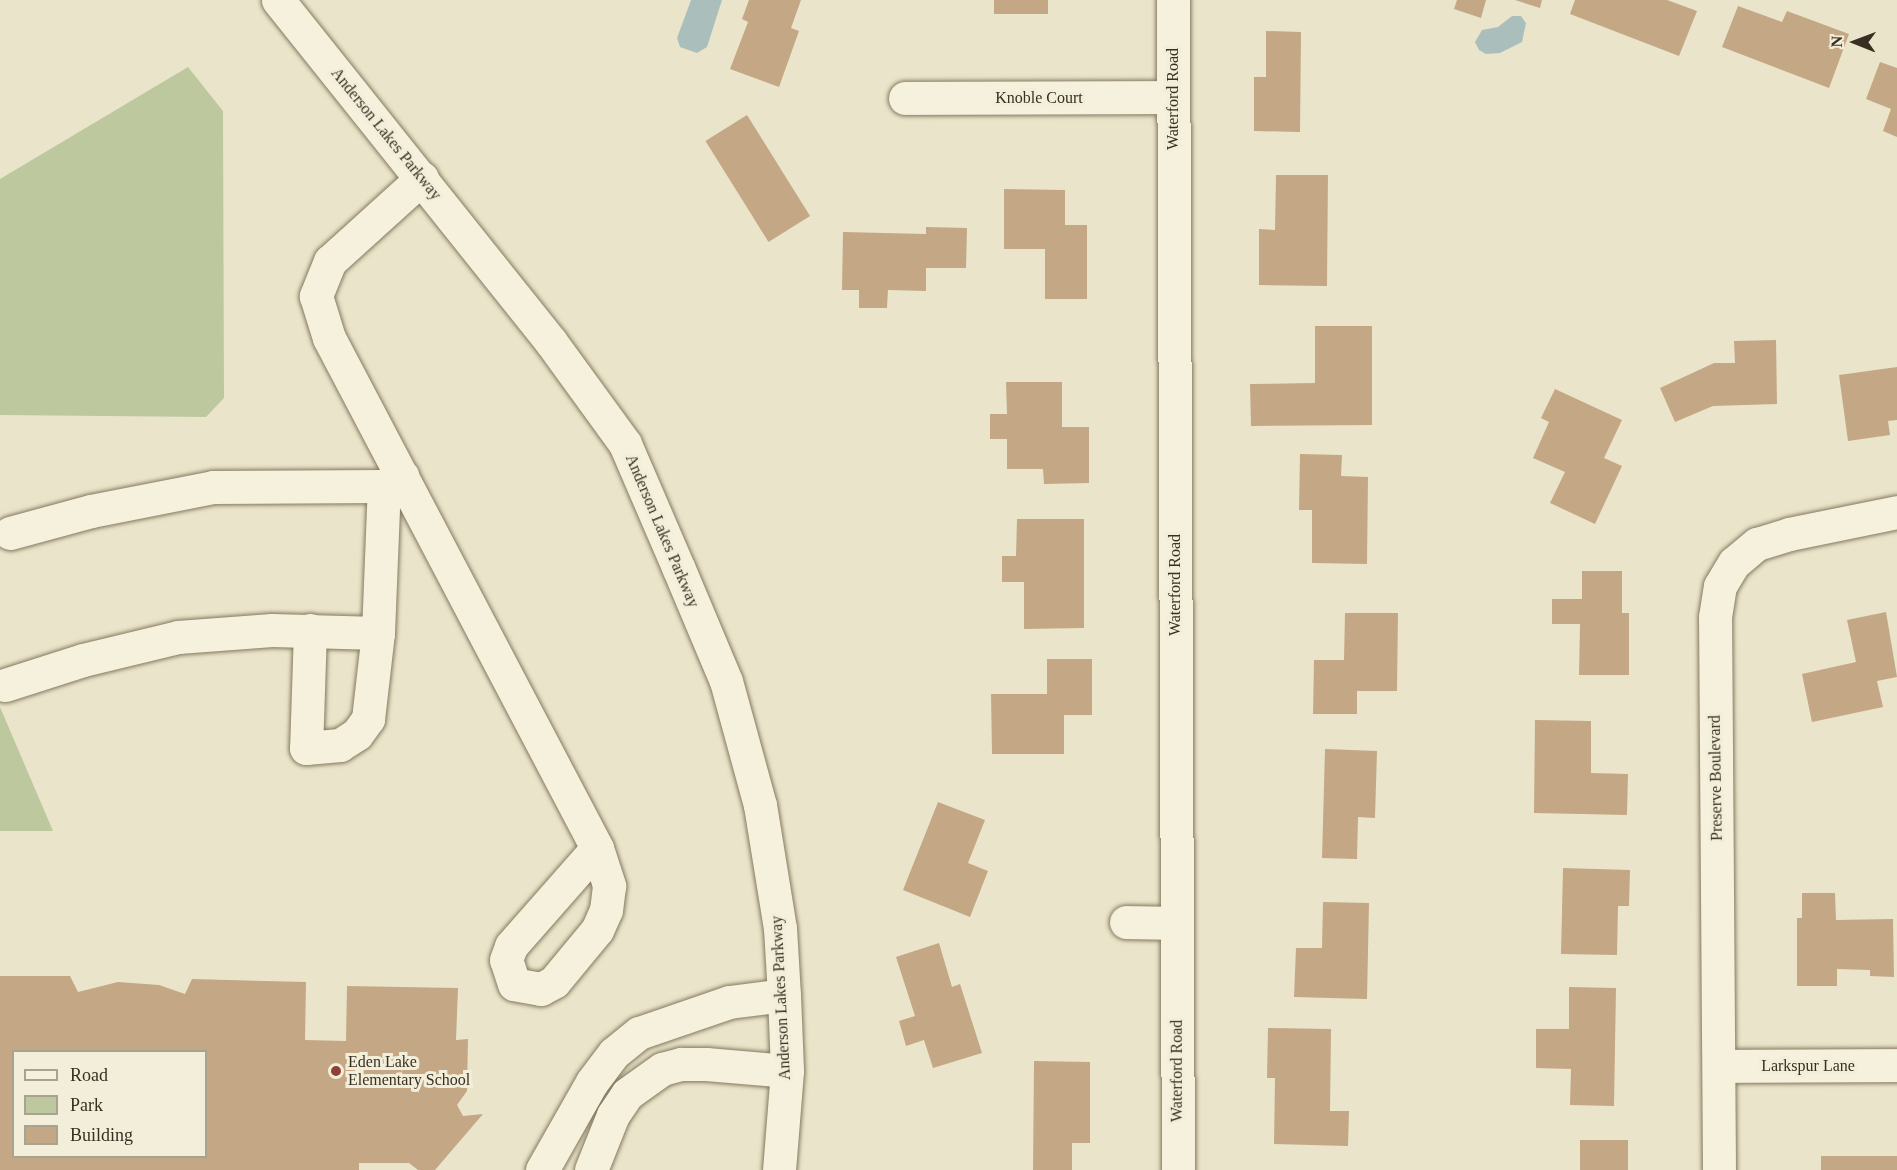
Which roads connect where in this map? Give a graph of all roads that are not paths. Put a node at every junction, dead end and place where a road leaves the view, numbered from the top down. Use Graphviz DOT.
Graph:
graph roads {
  1 [pos="278,0"];
  2 [pos="1173,0"];
  3 [pos="1173,97"];
  4 [pos="905,98"];
  5 [pos="422,178"];
  6 [pos="393,481"];
  7 [pos="1897,512"];
  8 [pos="10,533"];
  9 [pos="310,630"];
  10 [pos="378,633"];
  11 [pos="5,685"];
  12 [pos="597,848"];
  13 [pos="1126,922"];
  14 [pos="1177,923"];
  15 [pos="784,995"];
  16 [pos="1897,1065"];
  17 [pos="1719,1066"];
  18 [pos="788,1071"];
  19 [pos="542,1170"];
  20 [pos="591,1170"];
  21 [pos="778,1170"];
  22 [pos="1178,1170"];
  23 [pos="1719,1170"];
  1 -- 5 [label="street, Anderson Lakes Parkway"];
  2 -- 3 [label="street, Waterford Road"];
  3 -- 4 [label="street, Knoble Court"];
  3 -- 14 [label="street, Waterford Road"];
  5 -- 6 [label="street"];
  5 -- 15 [label="street, Anderson Lakes Parkway"];
  6 -- 8 [label="street"];
  6 -- 10 [label="street"];
  6 -- 12 [label="street"];
  7 -- 17 [label="street, Preserve Boulevard"];
  9 -- 10 [label="street"];
  9 -- 10 [label="street"];
  9 -- 11 [label="street"];
  13 -- 14 [label="street"];
  14 -- 22 [label="street, Waterford Road"];
  15 -- 18 [label="street, Anderson Lakes Parkway"];
  15 -- 19 [label="street"];
  16 -- 17 [label="street, Larkspur Lane"];
  17 -- 23 [label="street, Preserve Boulevard"];
  18 -- 20 [label="street"];
  18 -- 21 [label="street, Anderson Lakes Parkway"];
}
